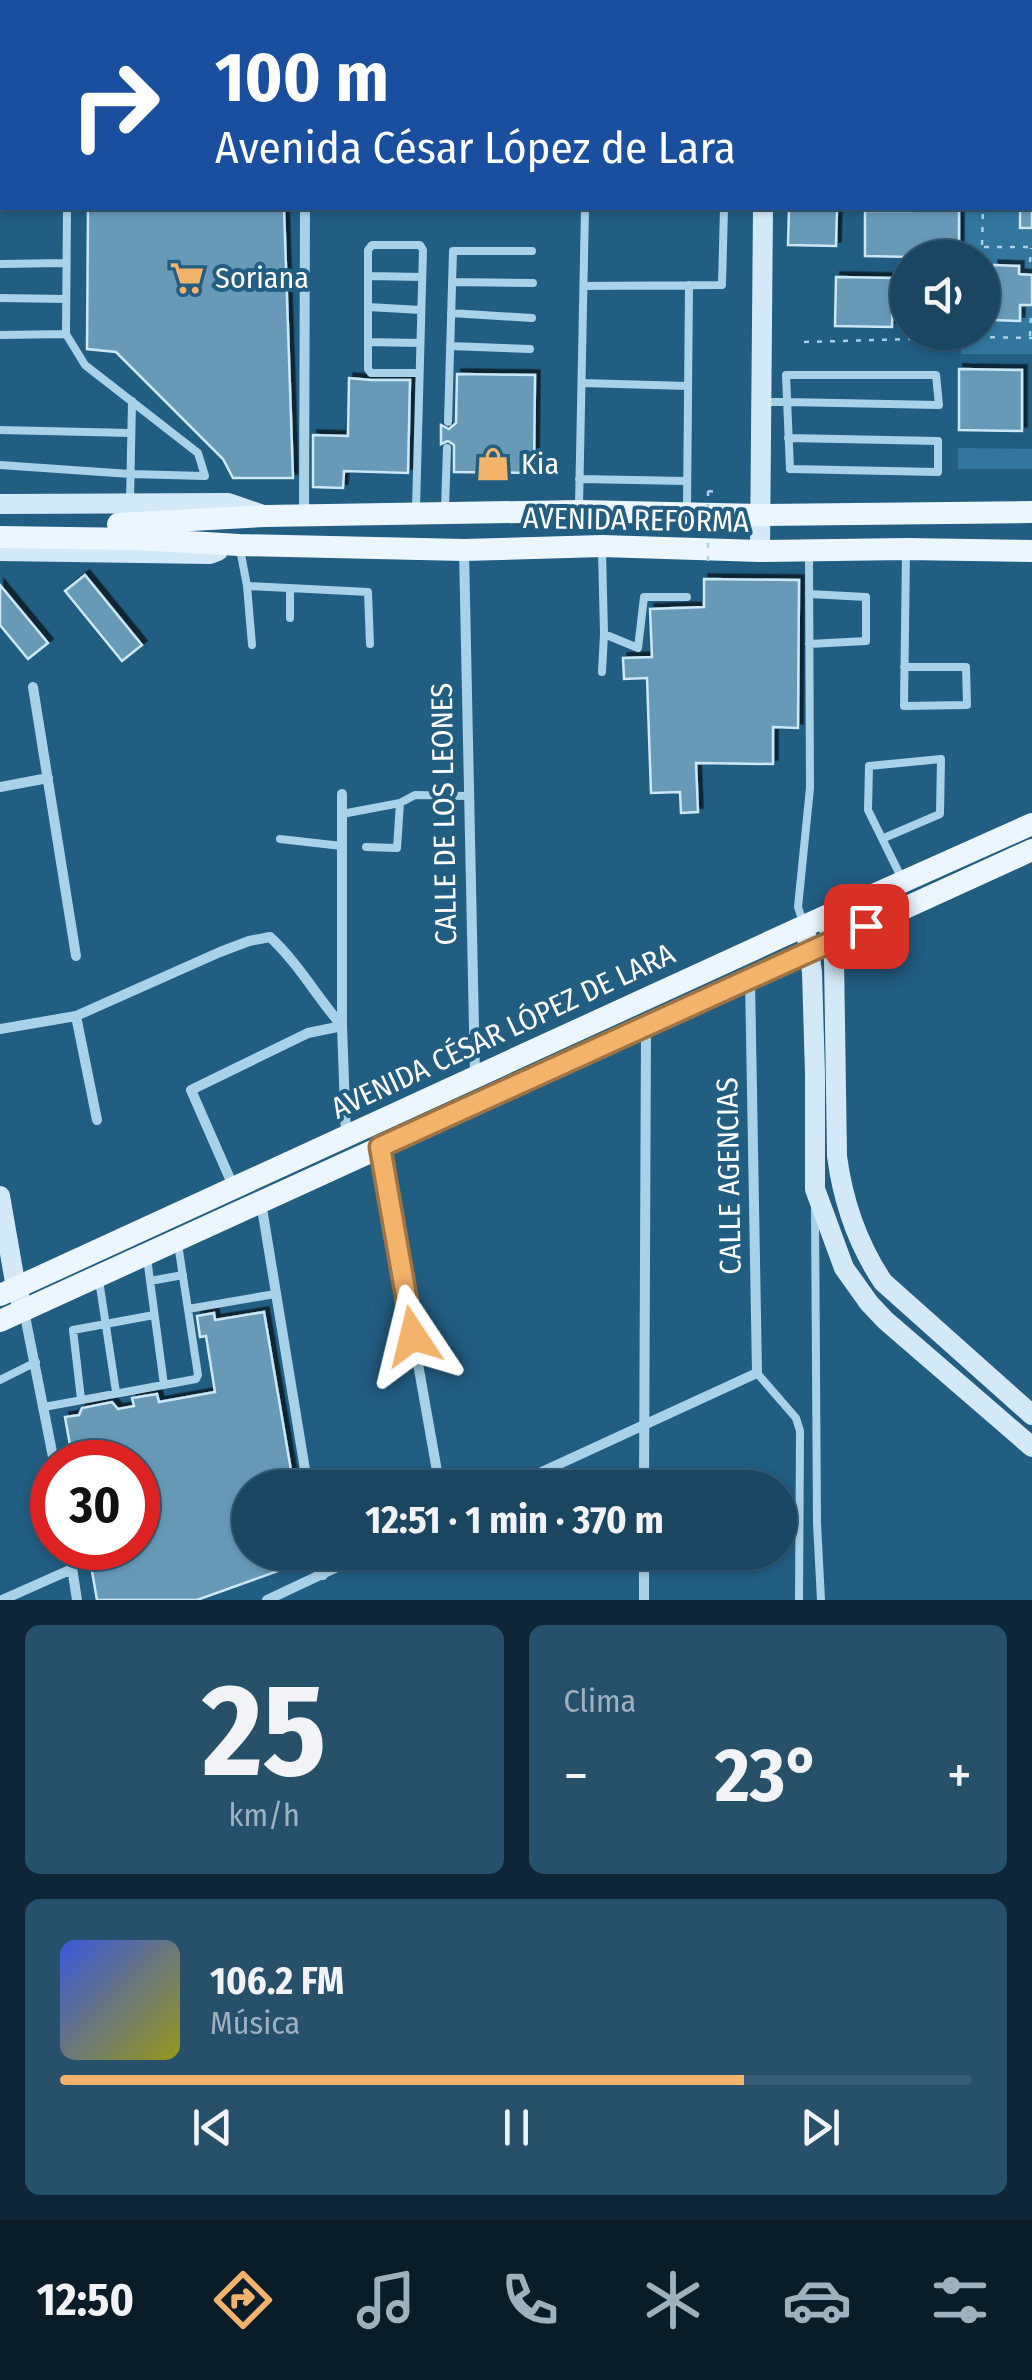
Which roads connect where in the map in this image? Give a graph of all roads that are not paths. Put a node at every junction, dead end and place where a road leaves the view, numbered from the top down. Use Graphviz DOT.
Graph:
graph roads {
  1 [pos="66,210"];
  2 [pos="306,210"];
  3 [pos="585,210"];
  4 [pos="724,210"];
  5 [pos="763,210"];
  6 [pos="532,251"];
  7 [pos="65,263"];
  8 [pos="0,264"];
  9 [pos="368,276"];
  10 [pos="422,278"];
  11 [pos="452,282"];
  12 [pos="533,283"];
  13 [pos="689,285"];
  14 [pos="584,286"];
  15 [pos="0,298"];
  16 [pos="66,299"];
  17 [pos="368,307"];
  18 [pos="421,310"];
  19 [pos="451,313"];
  20 [pos="532,318"];
  21 [pos="66,334"];
  22 [pos="0,335"];
  23 [pos="368,342"];
  24 [pos="420,343"];
  25 [pos="450,346"];
  26 [pos="530,349"];
  27 [pos="418,373"];
  28 [pos="582,383"];
  29 [pos="688,386"];
  30 [pos="132,401"];
  31 [pos="762,402"];
  32 [pos="786,402"];
  33 [pos="448,422"];
  34 [pos="0,430"];
  35 [pos="131,433"];
  36 [pos="788,438"];
  37 [pos="447,448"];
  38 [pos="0,465"];
  39 [pos="130,474"];
  40 [pos="580,478"];
  41 [pos="687,481"];
  42 [pos="0,504"];
  43 [pos="130,504"];
  44 [pos="579,511"];
  45 [pos="1032,512"];
  46 [pos="416,513"];
  47 [pos="445,513"];
  48 [pos="686,513"];
  49 [pos="304,515"];
  50 [pos="761,515"];
  51 [pos="265,516"];
  52 [pos="0,522"];
  53 [pos="0,537"];
  54 [pos="239,545"];
  55 [pos="602,546"];
  56 [pos="906,549"];
  57 [pos="464,550"];
  58 [pos="809,550"];
  59 [pos="0,551"];
  60 [pos="760,551"];
  61 [pos="1032,551"];
  62 [pos="247,586"];
  63 [pos="290,588"];
  64 [pos="809,594"];
  65 [pos="686,597"];
  66 [pos="290,618"];
  67 [pos="604,634"];
  68 [pos="252,644"];
  69 [pos="370,644"];
  70 [pos="810,644"];
  71 [pos="904,667"];
  72 [pos="602,672"];
  73 [pos="33,687"];
  74 [pos="48,778"];
  75 [pos="0,787"];
  76 [pos="342,794"];
  77 [pos="468,796"];
  78 [pos="400,803"];
  79 [pos="342,814"];
  80 [pos="1032,824"];
  81 [pos="884,838"];
  82 [pos="280,839"];
  83 [pos="342,846"];
  84 [pos="366,847"];
  85 [pos="1032,850"];
  86 [pos="904,883"];
  87 [pos="814,922"];
  88 [pos="833,941"];
  89 [pos="810,950"];
  90 [pos="76,956"];
  91 [pos="750,978"];
  92 [pos="76,1016"];
  93 [pos="342,1026"];
  94 [pos="646,1026"];
  95 [pos="0,1029"];
  96 [pos="826,1075"];
  97 [pos="475,1078"];
  98 [pos="97,1120"];
  99 [pos="346,1137"];
  100 [pos="380,1147"];
  101 [pos="234,1188"];
  102 [pos="814,1189"];
  103 [pos="0,1196"];
  104 [pos="261,1202"];
  105 [pos="177,1240"];
  106 [pos="146,1254"];
  107 [pos="835,1268"];
  108 [pos="815,1274"];
  109 [pos="183,1275"];
  110 [pos="98,1276"];
  111 [pos="150,1282"];
  112 [pos="275,1294"];
  113 [pos="13,1298"];
  114 [pos="188,1309"];
  115 [pos="154,1315"];
  116 [pos="0,1321"];
  117 [pos="106,1324"];
  118 [pos="36,1362"];
  119 [pos="757,1373"];
  120 [pos="1,1378"];
  121 [pos="164,1385"];
  122 [pos="116,1392"];
  123 [pos="81,1399"];
  124 [pos="44,1407"];
  125 [pos="1032,1415"];
  126 [pos="644,1426"];
  127 [pos="50,1440"];
  128 [pos="1032,1447"];
  129 [pos="305,1470"];
  130 [pos="437,1470"];
  131 [pos="547,1470"];
  132 [pos="644,1470"];
  133 [pos="68,1570"];
  134 [pos="72,1570"];
  135 [pos="322,1570"];
  136 [pos="333,1570"];
  137 [pos="644,1570"];
  138 [pos="323,1575"];
  139 [pos="2,1600"];
  140 [pos="77,1600"];
  141 [pos="266,1600"];
  142 [pos="644,1600"];
  143 [pos="800,1600"];
  144 [pos="821,1600"];
  1 -- 7 [label="lane"];
  2 -- 49 [label="street"];
  3 -- 14 [label="lane"];
  4 -- 13 [label="lane"];
  5 -- 31 [label="street"];
  6 -- 11 [label="lane"];
  7 -- 8 [label="lane"];
  7 -- 16 [label="lane"];
  9 -- 10 [label="lane"];
  9 -- 10 [label="lane"];
  9 -- 17 [label="lane"];
  10 -- 18 [label="lane"];
  11 -- 12 [label="lane"];
  11 -- 19 [label="lane"];
  13 -- 14 [label="lane"];
  13 -- 29 [label="lane"];
  14 -- 28 [label="lane"];
  15 -- 16 [label="lane"];
  16 -- 21 [label="lane"];
  17 -- 18 [label="lane"];
  17 -- 23 [label="lane"];
  18 -- 24 [label="lane"];
  19 -- 20 [label="lane"];
  19 -- 25 [label="lane"];
  21 -- 22 [label="lane"];
  21 -- 30 [label="lane"];
  23 -- 24 [label="lane"];
  23 -- 27 [label="lane"];
  24 -- 27 [label="lane"];
  25 -- 26 [label="lane"];
  25 -- 33 [label="lane"];
  27 -- 46 [label="lane"];
  28 -- 29 [label="lane"];
  28 -- 40 [label="lane"];
  29 -- 41 [label="lane"];
  30 -- 35 [label="lane"];
  30 -- 39 [label="lane"];
  31 -- 32 [label="lane"];
  31 -- 50 [label="street"];
  32 -- 32 [label="lane"];
  32 -- 36 [label="lane"];
  34 -- 35 [label="lane"];
  35 -- 39 [label="lane"];
  36 -- 36 [label="lane"];
  37 -- 47 [label="lane"];
  38 -- 39 [label="lane"];
  39 -- 43 [label="lane"];
  40 -- 41 [label="lane"];
  40 -- 44 [label="lane"];
  41 -- 48 [label="lane"];
  42 -- 43 [label="street, AVENIDA REFORMA"];
  43 -- 51 [label="street, AVENIDA REFORMA"];
  44 -- 47 [label="main road, AVENIDA REFORMA"];
  44 -- 48 [label="main road, AVENIDA REFORMA"];
  45 -- 50 [label="main road, AVENIDA REFORMA"];
  46 -- 47 [label="main road, AVENIDA REFORMA"];
  46 -- 49 [label="main road, AVENIDA REFORMA"];
  48 -- 50 [label="main road, AVENIDA REFORMA"];
  49 -- 51 [label="main road, AVENIDA REFORMA"];
  50 -- 60 [label="street"];
  51 -- 52 [label="main road, AVENIDA REFORMA"];
  53 -- 54 [label="main road, AVENIDA REFORMA"];
  54 -- 57 [label="main road, AVENIDA REFORMA"];
  54 -- 59 [label="street, AVENIDA REFORMA"];
  54 -- 62 [label="lane"];
  55 -- 57 [label="main road, AVENIDA REFORMA"];
  55 -- 60 [label="main road, AVENIDA REFORMA"];
  55 -- 67 [label="lane"];
  56 -- 58 [label="main road, AVENIDA REFORMA"];
  56 -- 61 [label="main road, AVENIDA REFORMA"];
  56 -- 71 [label="lane"];
  57 -- 77 [label="street, CALLE DE LOS LEONES"];
  58 -- 60 [label="main road, AVENIDA REFORMA"];
  58 -- 64 [label="lane"];
  62 -- 63 [label="lane"];
  62 -- 68 [label="lane"];
  63 -- 66 [label="lane"];
  63 -- 69 [label="lane"];
  64 -- 70 [label="lane"];
  64 -- 70 [label="lane"];
  65 -- 67 [label="lane"];
  67 -- 72 [label="lane"];
  70 -- 87 [label="lane"];
  71 -- 71 [label="lane"];
  73 -- 74 [label="street"];
  74 -- 75 [label="street"];
  74 -- 90 [label="street"];
  76 -- 79 [label="street"];
  77 -- 78 [label="lane"];
  77 -- 97 [label="street, CALLE DE LOS LEONES"];
  78 -- 79 [label="lane"];
  78 -- 84 [label="lane"];
  79 -- 83 [label="street"];
  80 -- 86 [label="main road, AVENIDA CÉSAR LÓPEZ DE LARA"];
  81 -- 81 [label="lane"];
  81 -- 86 [label="lane"];
  82 -- 83 [label="lane"];
  83 -- 93 [label="street"];
  85 -- 88 [label="main road, AVENIDA CÉSAR LÓPEZ DE LARA"];
  86 -- 87 [label="main road, AVENIDA CÉSAR LÓPEZ DE LARA"];
  87 -- 88 [label="street"];
  87 -- 89 [label="street"];
  87 -- 97 [label="main road, AVENIDA CÉSAR LÓPEZ DE LARA"];
  88 -- 89 [label="main road, AVENIDA CÉSAR LÓPEZ DE LARA"];
  88 -- 96 [label="street"];
  89 -- 91 [label="main road, AVENIDA CÉSAR LÓPEZ DE LARA"];
  89 -- 96 [label="street"];
  91 -- 94 [label="main road, AVENIDA CÉSAR LÓPEZ DE LARA"];
  91 -- 119 [label="street, CALLE AGENCIAS"];
  92 -- 93 [label="street"];
  92 -- 95 [label="street"];
  92 -- 98 [label="street"];
  93 -- 99 [label="street"];
  93 -- 101 [label="street"];
  94 -- 100 [label="main road, AVENIDA CÉSAR LÓPEZ DE LARA"];
  94 -- 126 [label="street"];
  96 -- 102 [label="street"];
  96 -- 125 [label="street"];
  97 -- 99 [label="main road, AVENIDA CÉSAR LÓPEZ DE LARA"];
  99 -- 101 [label="main road, AVENIDA CÉSAR LÓPEZ DE LARA"];
  100 -- 104 [label="main road, AVENIDA CÉSAR LÓPEZ DE LARA"];
  100 -- 130 [label="street"];
  101 -- 113 [label="main road, AVENIDA CÉSAR LÓPEZ DE LARA"];
  102 -- 107 [label="street"];
  102 -- 108 [label="lane"];
  103 -- 113 [label="street"];
  104 -- 105 [label="main road, AVENIDA CÉSAR LÓPEZ DE LARA"];
  104 -- 112 [label="street"];
  105 -- 106 [label="main road, AVENIDA CÉSAR LÓPEZ DE LARA"];
  105 -- 109 [label="lane"];
  106 -- 110 [label="main road, AVENIDA CÉSAR LÓPEZ DE LARA"];
  106 -- 111 [label="lane"];
  107 -- 108 [label="lane"];
  107 -- 128 [label="street"];
  108 -- 144 [label="lane"];
  109 -- 111 [label="lane"];
  109 -- 114 [label="lane"];
  110 -- 113 [label="main road, AVENIDA CÉSAR LÓPEZ DE LARA"];
  110 -- 117 [label="lane"];
  111 -- 115 [label="lane"];
  112 -- 114 [label="lane"];
  112 -- 129 [label="street"];
  113 -- 116 [label="main road, AVENIDA CÉSAR LÓPEZ DE LARA"];
  113 -- 118 [label="street"];
  114 -- 121 [label="lane"];
  115 -- 117 [label="lane"];
  115 -- 121 [label="lane"];
  117 -- 122 [label="lane"];
  117 -- 123 [label="lane"];
  118 -- 120 [label="lane"];
  118 -- 124 [label="street"];
  119 -- 126 [label="street"];
  119 -- 143 [label="lane"];
  121 -- 122 [label="lane"];
  122 -- 123 [label="lane"];
  123 -- 124 [label="lane"];
  124 -- 127 [label="street"];
  126 -- 131 [label="street"];
  126 -- 132 [label="street"];
  133 -- 139 [label="street"];
  134 -- 140 [label="street"];
  135 -- 138 [label="street"];
  136 -- 138 [label="street"];
  137 -- 142 [label="street"];
  138 -- 141 [label="street"];
}
